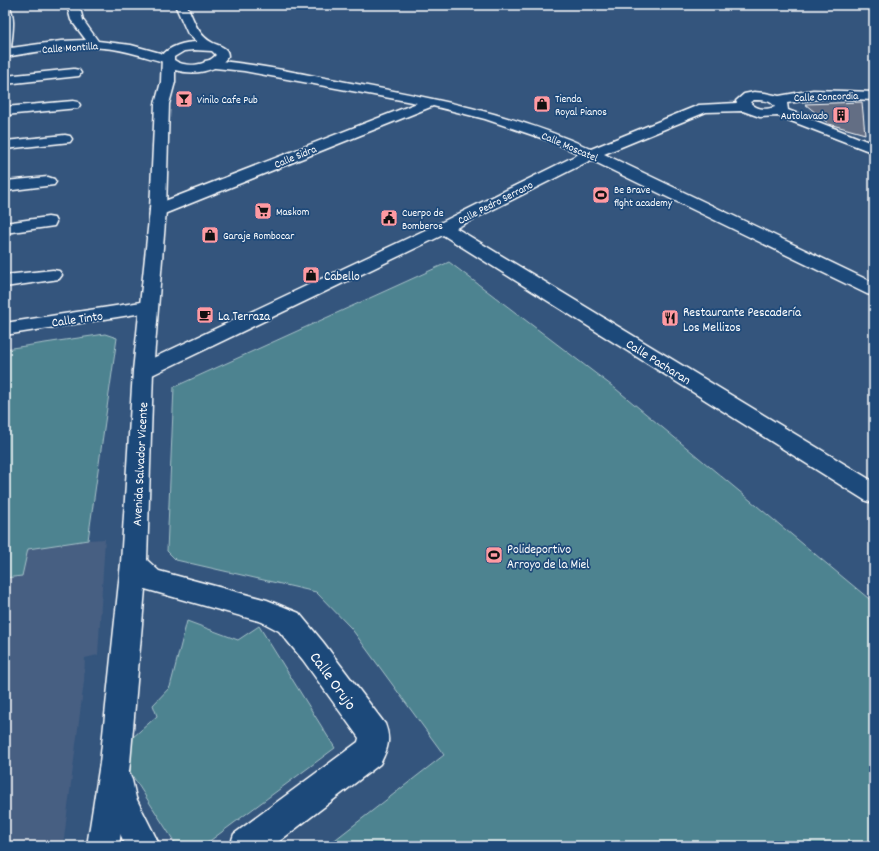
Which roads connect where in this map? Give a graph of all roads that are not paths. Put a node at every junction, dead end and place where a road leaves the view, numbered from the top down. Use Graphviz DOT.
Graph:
graph roads {
  1 [pos="73,5"];
  2 [pos="180,5"];
  3 [pos="5,8"];
  4 [pos="188,22"];
  5 [pos="94,43"];
  6 [pos="209,46"];
  7 [pos="5,52"];
  8 [pos="173,55"];
  9 [pos="222,56"];
  10 [pos="210,64"];
  11 [pos="244,66"];
  12 [pos="193,68"];
  13 [pos="74,73"];
  14 [pos="5,80"];
  15 [pos="168,82"];
  16 [pos="874,96"];
  17 [pos="432,102"];
  18 [pos="73,105"];
  19 [pos="778,106"];
  20 [pos="5,111"];
  21 [pos="65,139"];
  22 [pos="5,145"];
  23 [pos="874,149"];
  24 [pos="591,154"];
  25 [pos="48,182"];
  26 [pos="5,186"];
  27 [pos="158,210"];
  28 [pos="48,222"];
  29 [pos="5,228"];
  30 [pos="444,228"];
  31 [pos="53,276"];
  32 [pos="5,281"];
  33 [pos="874,290"];
  34 [pos="148,307"];
  35 [pos="5,328"];
  36 [pos="143,371"];
  37 [pos="874,494"];
  38 [pos="134,563"];
  39 [pos="115,763"];
  40 [pos="103,846"];
  41 [pos="144,846"];
  42 [pos="246,846"];
  1 -- 5 [label="street"];
  2 -- 4 [label="street"];
  3 -- 7 [label="street"];
  4 -- 6 [label="street"];
  4 -- 8 [label="street, Avenida Salvador Vicente"];
  5 -- 7 [label="street, Calle Montilla"];
  5 -- 8 [label="street, Calle Montilla"];
  6 -- 8 [label="street"];
  6 -- 9 [label="street, Calle Moscatel"];
  8 -- 12 [label="street, Calle Montilla"];
  8 -- 15 [label="street, Avenida Salvador Vicente"];
  9 -- 10 [label="street"];
  9 -- 11 [label="street, Calle Moscatel"];
  10 -- 11 [label="street, Calle Moscatel"];
  10 -- 12 [label="street"];
  11 -- 17 [label="street, Calle Moscatel"];
  12 -- 15 [label="street"];
  13 -- 14 [label="street"];
  15 -- 27 [label="street, Avenida Salvador Vicente"];
  16 -- 19 [label="street, Calle Concordia"];
  17 -- 24 [label="street, Calle Moscatel"];
  17 -- 27 [label="street, Calle Sidra"];
  18 -- 20 [label="street"];
  19 -- 23 [label="street"];
  19 -- 24 [label="street, Calle Pedro Serrano"];
  21 -- 22 [label="street"];
  24 -- 30 [label="street, Calle Pedro Serrano"];
  24 -- 33 [label="street, Calle Moscatel"];
  25 -- 26 [label="street"];
  27 -- 34 [label="street, Avenida Salvador Vicente"];
  28 -- 29 [label="street"];
  30 -- 36 [label="street, Calle Pedro Serrano"];
  30 -- 37 [label="street, Calle Pacharan"];
  31 -- 32 [label="street"];
  34 -- 35 [label="street, Calle Tinto"];
  34 -- 36 [label="street, Avenida Salvador Vicente"];
  36 -- 38 [label="street, Avenida Salvador Vicente"];
  38 -- 39 [label="street, Avenida Salvador Vicente"];
  38 -- 42 [label="street, Calle Orujo"];
  39 -- 40 [label="street, Avenida Salvador Vicente"];
  39 -- 41 [label="street"];
}
